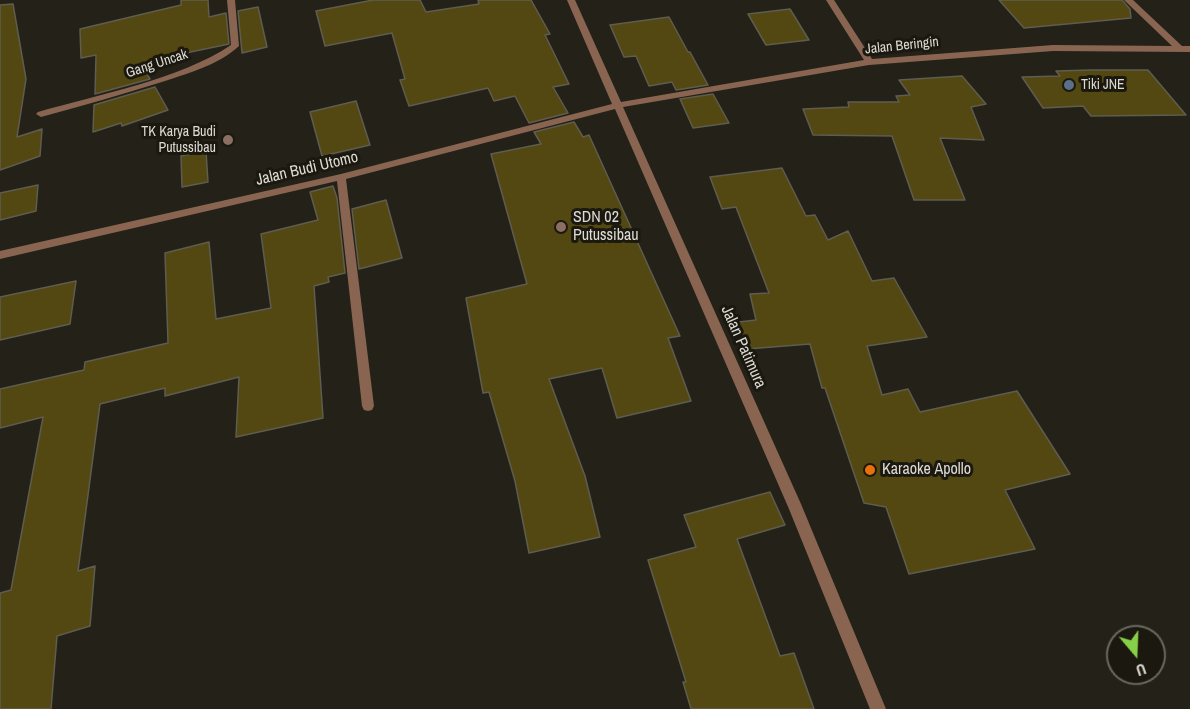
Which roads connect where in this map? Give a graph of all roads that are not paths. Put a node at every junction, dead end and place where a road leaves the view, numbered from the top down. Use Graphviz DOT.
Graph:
graph roads {
  1 [pos="231,0"];
  2 [pos="571,0"];
  3 [pos="830,0"];
  4 [pos="1128,0"];
  5 [pos="1180,49"];
  6 [pos="1190,49"];
  7 [pos="869,62"];
  8 [pos="619,105"];
  9 [pos="41,114"];
  10 [pos="341,177"];
  11 [pos="0,255"];
  12 [pos="368,406"];
  13 [pos="878,709"];
  1 -- 9 [label="street, Gang Uncak"];
  2 -- 8 [label="street, Jalan Patimura"];
  3 -- 7 [label="street"];
  4 -- 5 [label="street"];
  5 -- 6 [label="street, Jalan Beringin"];
  5 -- 7 [label="street, Jalan Beringin"];
  7 -- 8 [label="street, Jalan Beringin"];
  8 -- 10 [label="street, Jalan Budi Utomo"];
  8 -- 13 [label="street, Jalan Patimura"];
  10 -- 11 [label="street, Jalan Budi Utomo"];
  10 -- 12 [label="street"];
}
